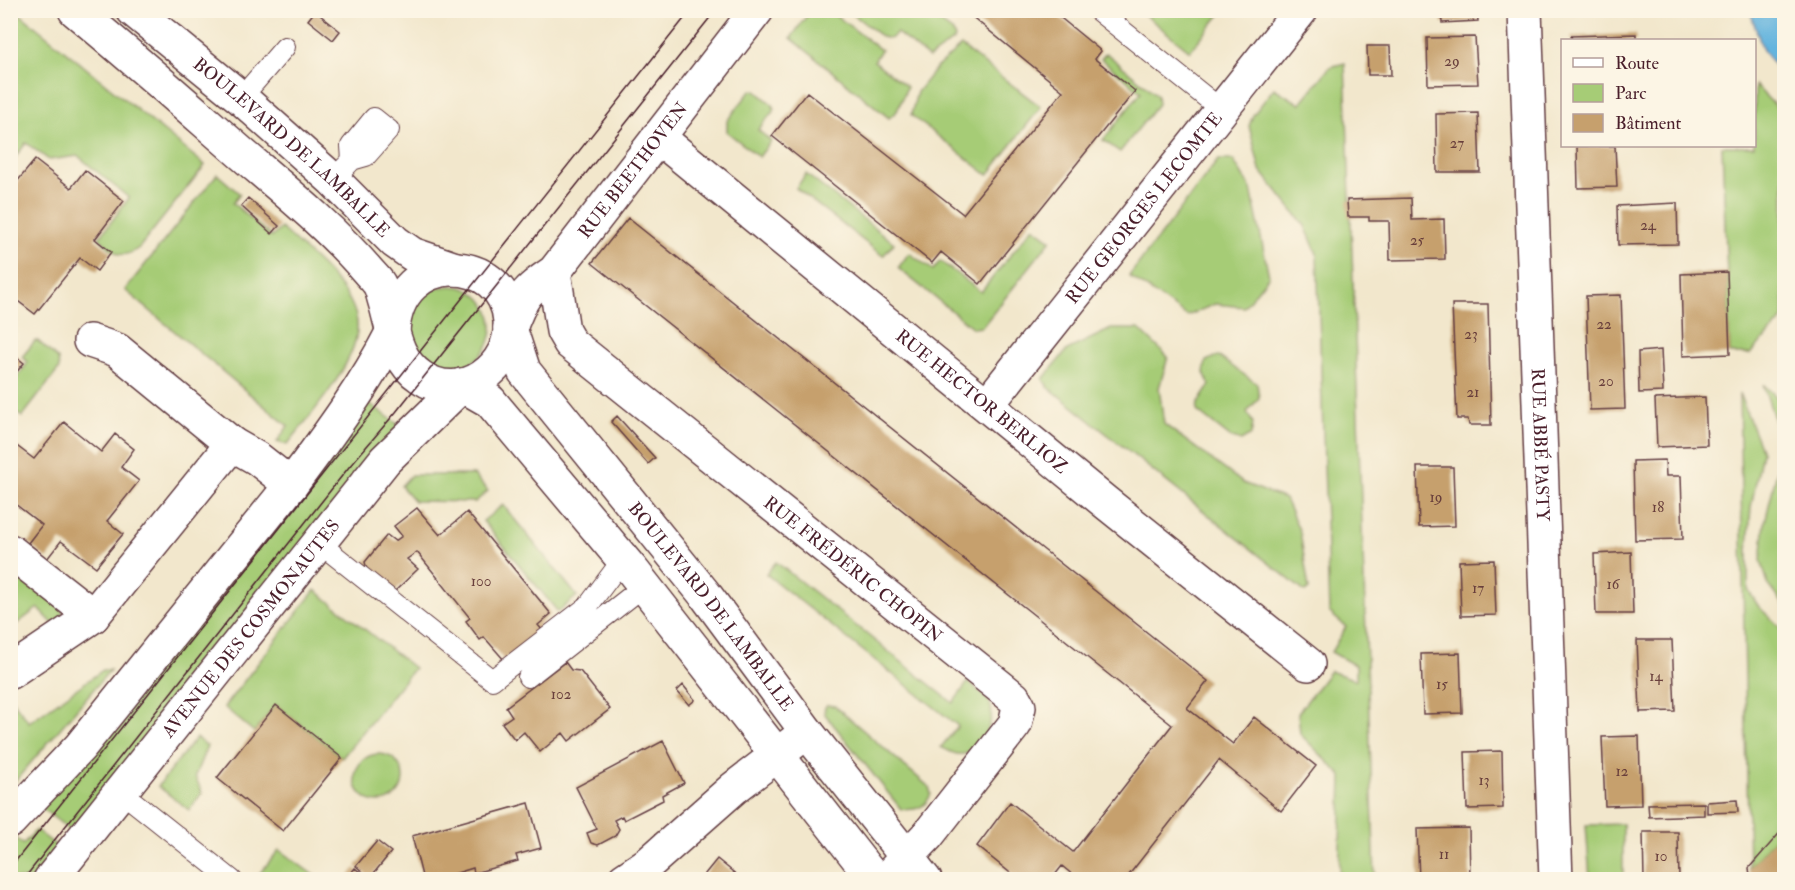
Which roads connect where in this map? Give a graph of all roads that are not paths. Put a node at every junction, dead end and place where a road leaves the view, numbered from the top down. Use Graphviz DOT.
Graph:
graph roads {
  1 [pos="75,10"];
  2 [pos="757,10"];
  3 [pos="1097,10"];
  4 [pos="1301,10"];
  5 [pos="1525,10"];
  6 [pos="134,11"];
  7 [pos="112,41"];
  8 [pos="285,46"];
  9 [pos="241,98"];
  10 [pos="1223,111"];
  11 [pos="382,124"];
  12 [pos="658,137"];
  13 [pos="343,170"];
  14 [pos="456,268"];
  15 [pos="554,272"];
  16 [pos="510,328"];
  17 [pos="393,331"];
  18 [pos="90,341"];
  19 [pos="462,385"];
  20 [pos="987,405"];
  21 [pos="232,444"];
  22 [pos="291,486"];
  23 [pos="319,543"];
  24 [pos="10,550"];
  25 [pos="623,559"];
  26 [pos="644,586"];
  27 [pos="93,616"];
  28 [pos="1308,664"];
  29 [pos="10,672"];
  30 [pos="528,677"];
  31 [pos="807,732"];
  32 [pos="776,756"];
  33 [pos="120,791"];
  34 [pos="10,821"];
  35 [pos="906,872"];
  36 [pos="50,879"];
  37 [pos="232,879"];
  38 [pos="624,879"];
  39 [pos="875,879"];
  40 [pos="1556,879"];
  1 -- 7 [label="street, BOULEVARD DE LAMBALLE"];
  2 -- 12 [label="street, RUE BEETHOVEN"];
  3 -- 10 [label="lane"];
  4 -- 10 [label="street, RUE GEORGES LECOMTE"];
  5 -- 40 [label="street, RUE ABBÉ PASTY"];
  6 -- 7 [label="street, BOULEVARD DE LAMBALLE"];
  6 -- 9 [label="street, BOULEVARD DE LAMBALLE"];
  7 -- 17 [label="street, BOULEVARD DE LAMBALLE"];
  8 -- 9 [label="lane"];
  9 -- 13 [label="street, BOULEVARD DE LAMBALLE"];
  10 -- 20 [label="street, RUE GEORGES LECOMTE"];
  11 -- 13 [label="lane"];
  12 -- 15 [label="street, RUE BEETHOVEN"];
  12 -- 20 [label="street, RUE HECTOR BERLIOZ"];
  13 -- 14 [label="street, BOULEVARD DE LAMBALLE"];
  14 -- 16 [label="street"];
  14 -- 17 [label="street"];
  15 -- 16 [label="street, RUE BEETHOVEN"];
  15 -- 35 [label="street, RUE FRÉDÉRIC CHOPIN"];
  16 -- 19 [label="street"];
  16 -- 31 [label="street, BOULEVARD DE LAMBALLE"];
  17 -- 19 [label="street"];
  17 -- 22 [label="street"];
  18 -- 21 [label="street"];
  19 -- 23 [label="street, AVENUE DES COSMONAUTES"];
  19 -- 25 [label="street"];
  20 -- 28 [label="street, RUE HECTOR BERLIOZ"];
  21 -- 22 [label="street"];
  21 -- 27 [label="street"];
  22 -- 34 [label="street"];
  23 -- 25 [label="lane"];
  23 -- 33 [label="street, AVENUE DES COSMONAUTES"];
  24 -- 27 [label="street"];
  25 -- 26 [label="street"];
  26 -- 30 [label="lane"];
  26 -- 32 [label="street"];
  27 -- 29 [label="street"];
  31 -- 32 [label="street"];
  31 -- 35 [label="street, BOULEVARD DE LAMBALLE"];
  32 -- 38 [label="street"];
  32 -- 39 [label="street"];
  33 -- 36 [label="street, AVENUE DES COSMONAUTES"];
  33 -- 37 [label="lane"];
}
